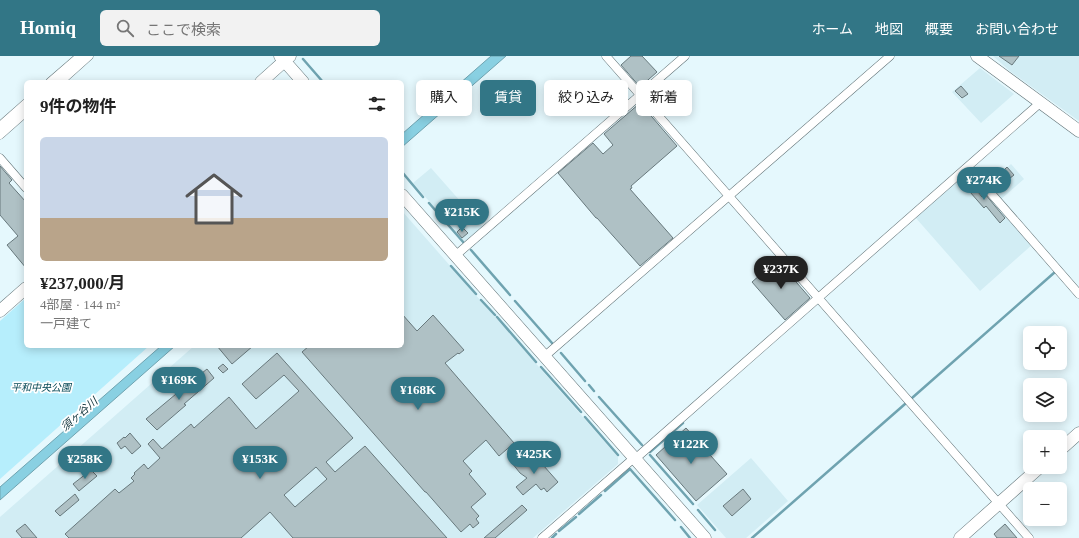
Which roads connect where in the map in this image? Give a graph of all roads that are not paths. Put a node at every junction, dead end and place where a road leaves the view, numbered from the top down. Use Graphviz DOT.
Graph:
graph roads {
  1 [pos="80,56"];
  2 [pos="89,56"];
  3 [pos="606,56"];
  4 [pos="685,56"];
  5 [pos="890,56"];
  6 [pos="977,56"];
  7 [pos="285,58"];
  8 [pos="52,80"];
  9 [pos="62,80"];
  10 [pos="262,80"];
  11 [pos="302,80"];
  12 [pos="657,80"];
  13 [pos="636,90"];
  14 [pos="636,98"];
  15 [pos="1040,103"];
  16 [pos="24,105"];
  17 [pos="24,114"];
  18 [pos="659,116"];
  19 [pos="0,126"];
  20 [pos="1079,132"];
  21 [pos="0,134"];
  22 [pos="0,158"];
  23 [pos="968,167"];
  24 [pos="24,186"];
  25 [pos="729,196"];
  26 [pos="404,197"];
  27 [pos="455,256"];
  28 [pos="24,290"];
  29 [pos="1079,294"];
  30 [pos="819,298"];
  31 [pos="0,310"];
  32 [pos="545,356"];
  33 [pos="1079,433"];
  34 [pos="1067,444"];
  35 [pos="635,459"];
  36 [pos="1032,474"];
  37 [pos="999,504"];
  38 [pos="542,538"];
  39 [pos="705,538"];
  40 [pos="960,538"];
  41 [pos="1029,538"];
  1 -- 8 [label="street"];
  2 -- 9 [label="street"];
  3 -- 13 [label="street"];
  4 -- 12 [label="street"];
  5 -- 25 [label="street"];
  6 -- 15 [label="street"];
  7 -- 10 [label="street"];
  7 -- 11 [label="street"];
  14 -- 27 [label="street"];
  15 -- 20 [label="street"];
  15 -- 23 [label="street"];
  16 -- 19 [label="street"];
  17 -- 21 [label="street"];
  18 -- 25 [label="street"];
  22 -- 24 [label="street"];
  23 -- 29 [label="street"];
  23 -- 30 [label="street"];
  25 -- 30 [label="street"];
  25 -- 32 [label="street"];
  26 -- 27 [label="street"];
  27 -- 32 [label="street"];
  28 -- 31 [label="street"];
  30 -- 35 [label="street"];
  30 -- 37 [label="street"];
  32 -- 35 [label="street"];
  33 -- 34 [label="street"];
  35 -- 38 [label="street"];
  35 -- 39 [label="street"];
  36 -- 37 [label="street"];
  37 -- 40 [label="street"];
  37 -- 41 [label="street"];
}
